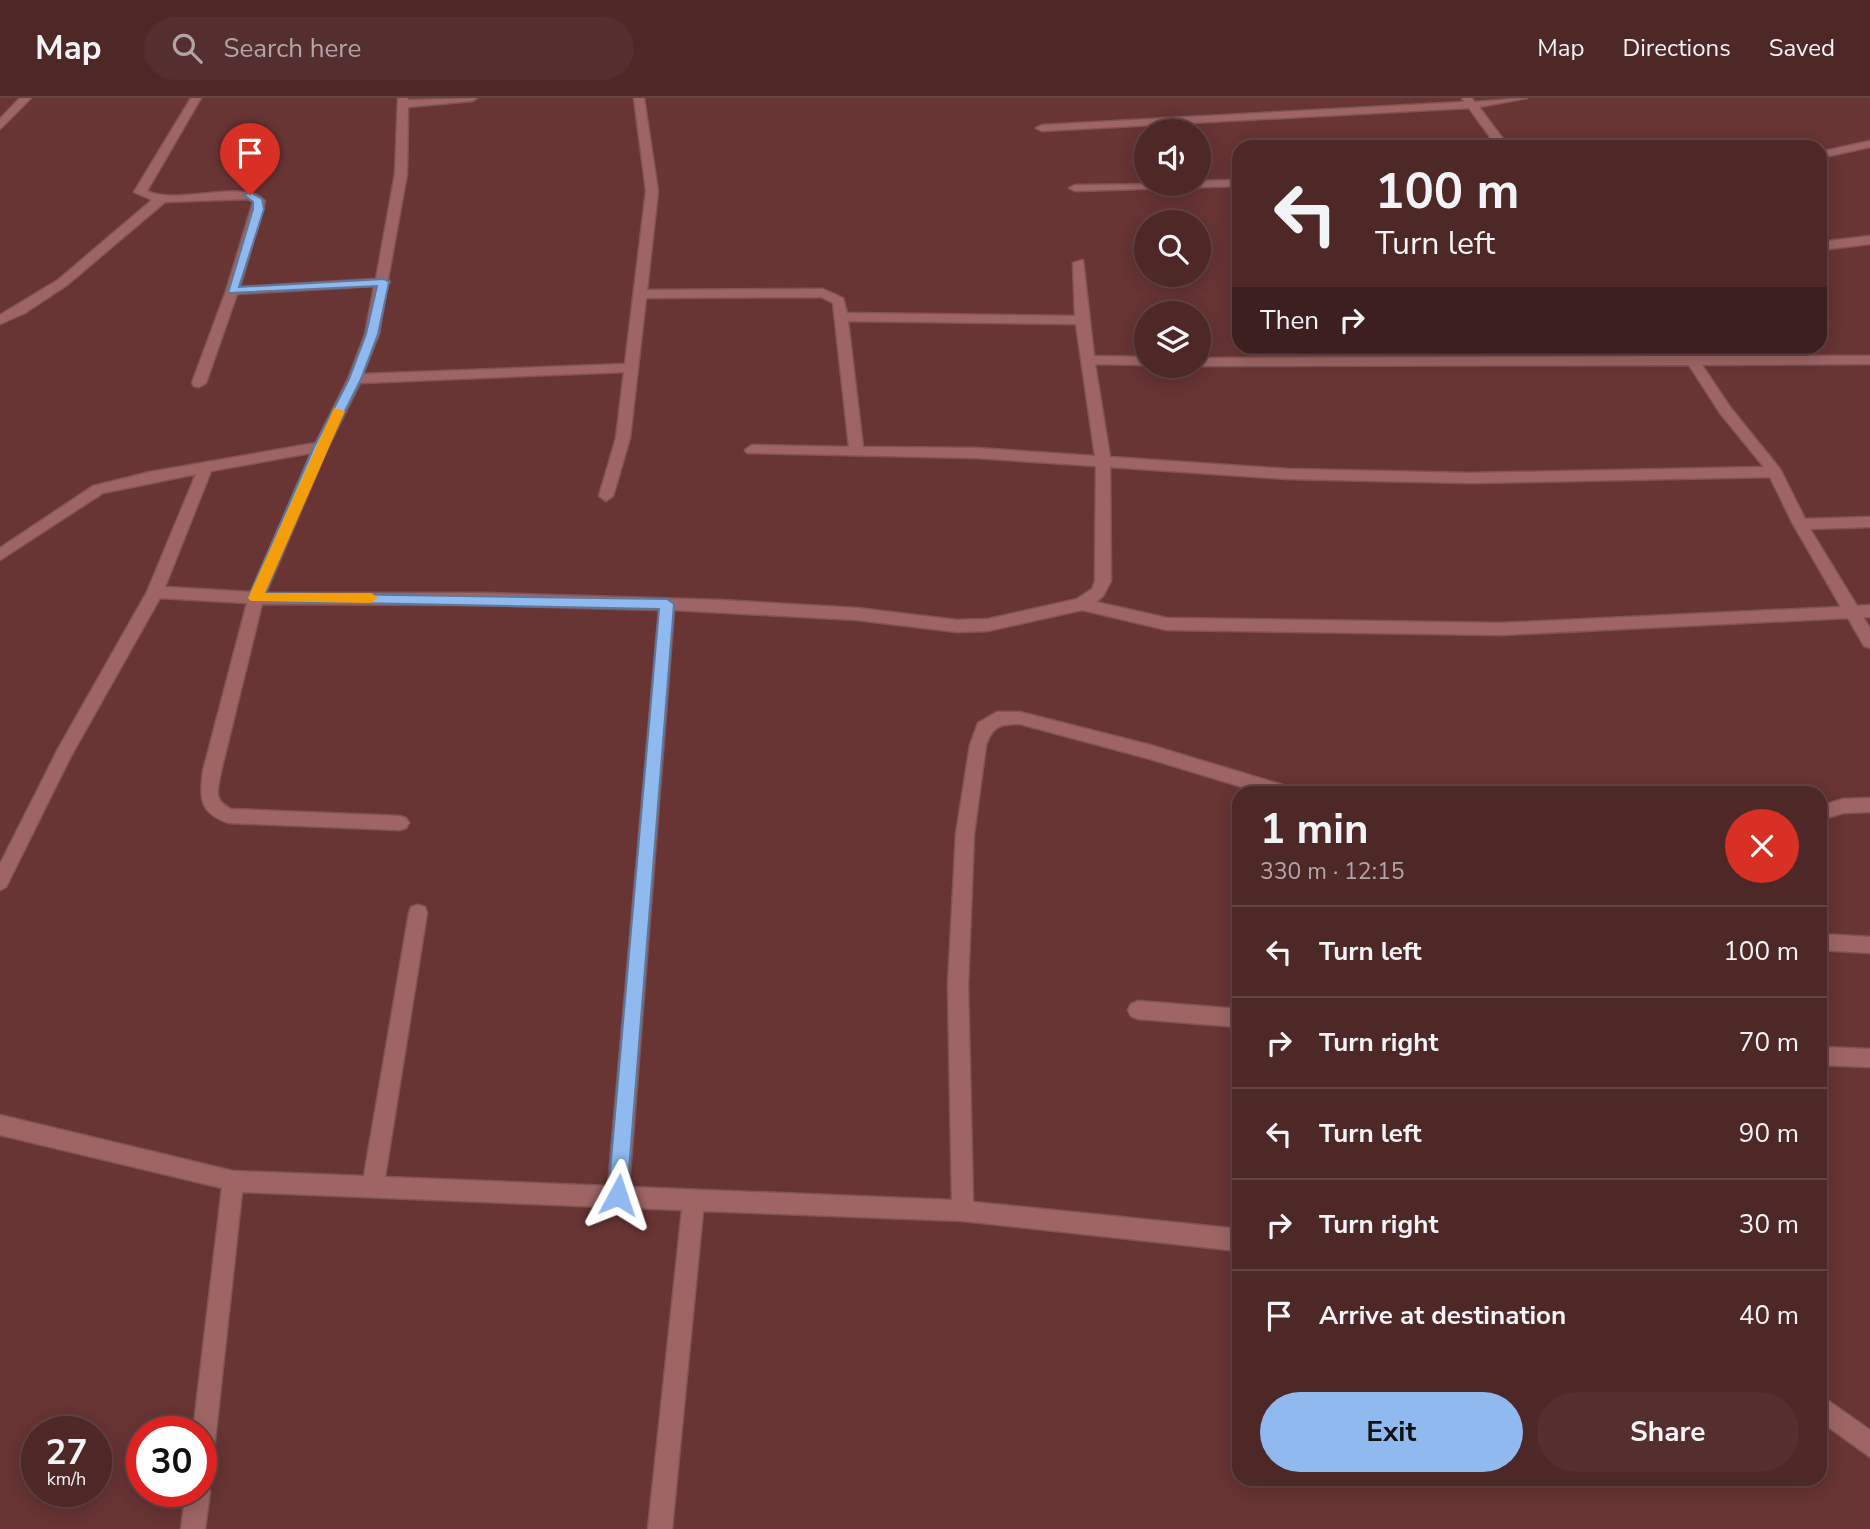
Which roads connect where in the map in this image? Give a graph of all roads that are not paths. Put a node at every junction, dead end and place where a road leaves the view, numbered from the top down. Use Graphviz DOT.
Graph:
graph roads {
  1 [pos="26,98"];
  2 [pos="196,98"];
  3 [pos="472,98"];
  4 [pos="639,98"];
  5 [pos="1522,98"];
  6 [pos="403,101"];
  7 [pos="1469,101"];
  8 [pos="0,126"];
  9 [pos="1042,128"];
  10 [pos="1498,140"];
  11 [pos="1870,144"];
  12 [pos="1827,153"];
  13 [pos="1232,183"];
  14 [pos="1074,188"];
  15 [pos="162,198"];
  16 [pos="1870,240"];
  17 [pos="1827,245"];
  18 [pos="1079,263"];
  19 [pos="384,282"];
  20 [pos="232,291"];
  21 [pos="642,294"];
  22 [pos="842,317"];
  23 [pos="0,320"];
  24 [pos="1082,320"];
  25 [pos="1689,354"];
  26 [pos="1088,359"];
  27 [pos="1134,360"];
  28 [pos="1870,360"];
  29 [pos="1211,362"];
  30 [pos="1695,362"];
  31 [pos="632,368"];
  32 [pos="355,379"];
  33 [pos="199,383"];
  34 [pos="321,447"];
  35 [pos="752,450"];
  36 [pos="857,453"];
  37 [pos="1103,461"];
  38 [pos="205,468"];
  39 [pos="1775,472"];
  40 [pos="606,496"];
  41 [pos="1870,522"];
  42 [pos="1800,524"];
  43 [pos="6,543"];
  44 [pos="0,555"];
  45 [pos="155,592"];
  46 [pos="256,598"];
  47 [pos="667,604"];
  48 [pos="1082,604"];
  49 [pos="1870,611"];
  50 [pos="1852,612"];
  51 [pos="1870,642"];
  52 [pos="1263,786"];
  53 [pos="1870,805"];
  54 [pos="1827,811"];
  55 [pos="400,823"];
  56 [pos="0,882"];
  57 [pos="418,913"];
  58 [pos="1827,942"];
  59 [pos="1870,945"];
  60 [pos="1138,1010"];
  61 [pos="1232,1017"];
  62 [pos="1827,1056"];
  63 [pos="1870,1058"];
  64 [pos="0,1125"];
  65 [pos="233,1181"];
  66 [pos="373,1186"];
  67 [pos="618,1195"];
  68 [pos="694,1198"];
  69 [pos="963,1211"];
  70 [pos="1232,1239"];
  71 [pos="1827,1413"];
  72 [pos="206,1416"];
  73 [pos="1870,1444"];
  74 [pos="196,1507"];
  75 [pos="193,1529"];
  76 [pos="660,1529"];
  1 -- 8 [label="street"];
  2 -- 15 [label="street"];
  3 -- 6 [label="street"];
  4 -- 21 [label="street"];
  5 -- 7 [label="street"];
  6 -- 19 [label="street"];
  7 -- 9 [label="street"];
  7 -- 10 [label="street"];
  11 -- 12 [label="street"];
  13 -- 14 [label="street"];
  15 -- 20 [label="street"];
  15 -- 23 [label="street"];
  16 -- 17 [label="street"];
  18 -- 24 [label="street"];
  19 -- 20 [label="street"];
  19 -- 32 [label="street"];
  20 -- 33 [label="street"];
  21 -- 22 [label="street"];
  21 -- 31 [label="street"];
  22 -- 24 [label="street"];
  22 -- 36 [label="street"];
  24 -- 26 [label="street"];
  25 -- 30 [label="street"];
  26 -- 27 [label="street"];
  26 -- 37 [label="street"];
  28 -- 30 [label="street"];
  29 -- 30 [label="street"];
  30 -- 39 [label="street"];
  31 -- 32 [label="street"];
  31 -- 40 [label="street"];
  32 -- 34 [label="street"];
  34 -- 38 [label="street"];
  34 -- 46 [label="street"];
  35 -- 36 [label="street"];
  36 -- 37 [label="street"];
  37 -- 39 [label="street"];
  37 -- 48 [label="street"];
  38 -- 43 [label="street"];
  38 -- 45 [label="street"];
  39 -- 42 [label="street"];
  41 -- 42 [label="street"];
  42 -- 50 [label="street"];
  43 -- 44 [label="street"];
  45 -- 46 [label="street"];
  45 -- 56 [label="street"];
  46 -- 47 [label="street"];
  46 -- 55 [label="street"];
  47 -- 48 [label="street"];
  47 -- 67 [label="street"];
  48 -- 50 [label="street"];
  49 -- 50 [label="street"];
  50 -- 51 [label="street"];
  52 -- 69 [label="street"];
  53 -- 54 [label="street"];
  57 -- 66 [label="street"];
  58 -- 59 [label="street"];
  60 -- 61 [label="street"];
  62 -- 63 [label="street"];
  64 -- 65 [label="street"];
  65 -- 66 [label="street"];
  65 -- 72 [label="street"];
  66 -- 67 [label="street"];
  67 -- 68 [label="street"];
  68 -- 69 [label="street"];
  68 -- 76 [label="street"];
  69 -- 70 [label="street"];
  71 -- 73 [label="street"];
  74 -- 75 [label="street"];
}
